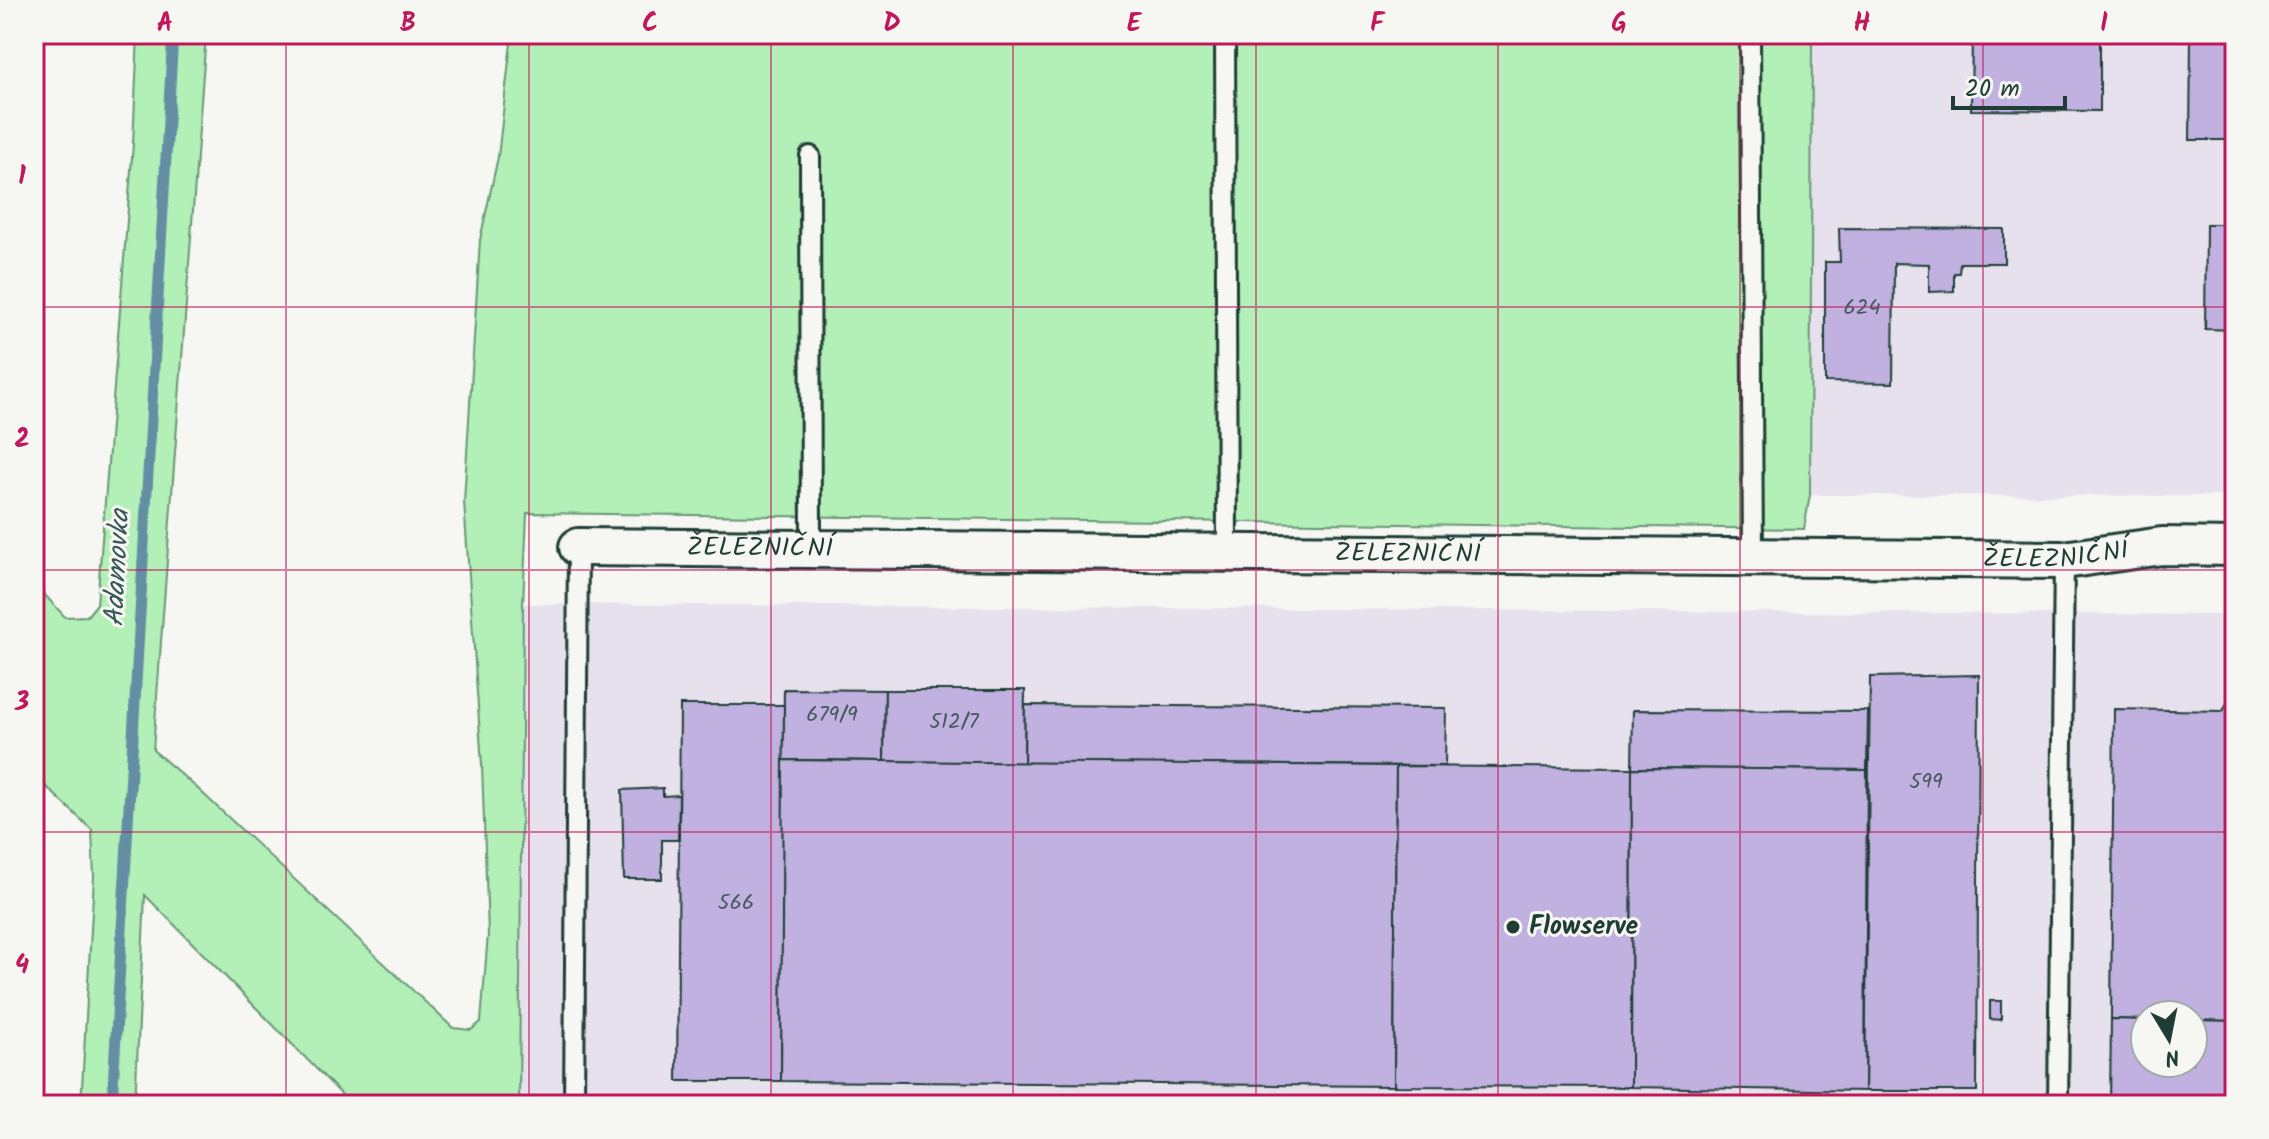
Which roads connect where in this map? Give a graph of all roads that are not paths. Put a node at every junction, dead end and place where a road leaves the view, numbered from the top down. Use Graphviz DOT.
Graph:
graph roads {
  1 [pos="1225,34"];
  2 [pos="1750,34"];
  3 [pos="810,156"];
  4 [pos="578,547"];
  5 [pos="2235,547"];
  6 [pos="811,549"];
  7 [pos="1227,553"];
  8 [pos="1753,557"];
  9 [pos="2064,560"];
  10 [pos="574,1105"];
  11 [pos="2058,1105"];
  1 -- 7 [label="lane"];
  2 -- 8 [label="lane"];
  3 -- 6 [label="lane"];
  4 -- 6 [label="street, ŽELEZNIČNÍ"];
  4 -- 10 [label="lane"];
  5 -- 9 [label="street, ŽELEZNIČNÍ"];
  6 -- 7 [label="street, ŽELEZNIČNÍ"];
  7 -- 8 [label="street, ŽELEZNIČNÍ"];
  8 -- 9 [label="street, ŽELEZNIČNÍ"];
  9 -- 11 [label="lane"];
}
